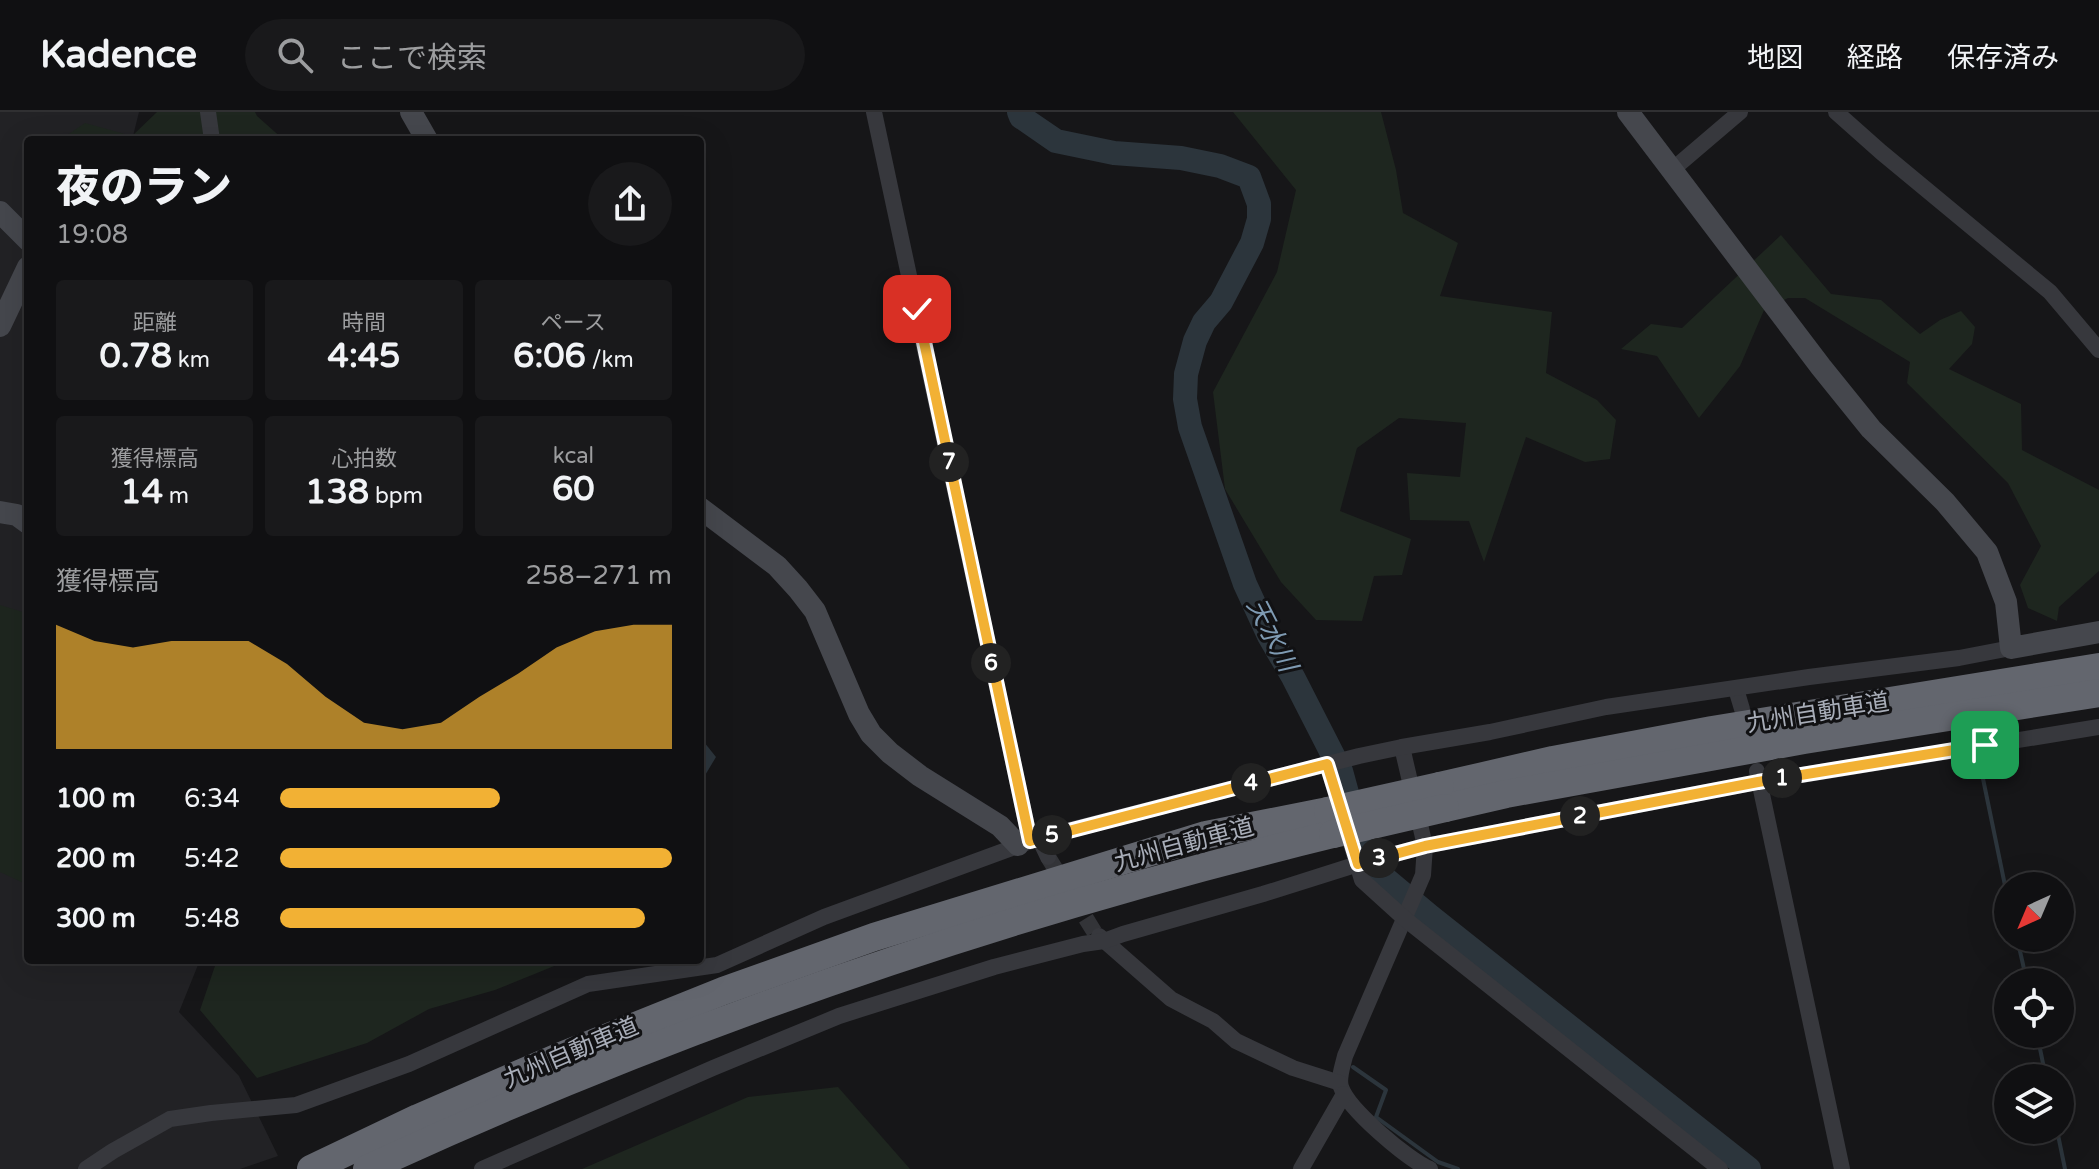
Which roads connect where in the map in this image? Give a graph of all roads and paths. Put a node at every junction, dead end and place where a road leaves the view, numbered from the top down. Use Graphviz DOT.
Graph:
graph roads {
  1 [pos="208,112"];
  2 [pos="411,112"];
  3 [pos="874,112"];
  4 [pos="1628,112"];
  5 [pos="1740,112"];
  6 [pos="1836,112"];
  7 [pos="211,136"];
  8 [pos="425,136"];
  9 [pos="1672,170"];
  10 [pos="0,212"];
  11 [pos="24,236"];
  12 [pos="24,275"];
  13 [pos="0,326"];
  14 [pos="2099,350"];
  15 [pos="704,511"];
  16 [pos="0,512"];
  17 [pos="24,520"];
  18 [pos="2099,632"];
  19 [pos="2011,648"];
  20 [pos="2099,667"];
  21 [pos="1736,689"];
  22 [pos="2099,693"];
  23 [pos="1742,709"];
  24 [pos="2099,727"];
  25 [pos="1402,747"];
  26 [pos="1327,764"];
  27 [pos="1757,777"];
  28 [pos="1443,797"];
  29 [pos="1331,822"];
  30 [pos="1029,842"];
  31 [pos="1425,846"];
  32 [pos="1048,857"];
  33 [pos="1358,864"];
  34 [pos="1405,919"];
  35 [pos="1100,937"];
  36 [pos="1342,1088"];
  37 [pos="86,1169"];
  38 [pos="311,1169"];
  39 [pos="367,1169"];
  40 [pos="482,1169"];
  41 [pos="1301,1169"];
  42 [pos="1430,1169"];
  43 [pos="1720,1169"];
  44 [pos="1842,1169"];
  1 -- 7 [label="street"];
  2 -- 8 [label="street"];
  3 -- 30 [label="street"];
  4 -- 9 [label="street"];
  5 -- 9 [label="street"];
  6 -- 14 [label="street"];
  9 -- 19 [label="street"];
  10 -- 11 [label="street"];
  12 -- 13 [label="street"];
  15 -- 30 [label="street"];
  16 -- 17 [label="street"];
  18 -- 19 [label="street"];
  19 -- 21 [label="street"];
  20 -- 28 [label="highway, 九州自動車道"];
  21 -- 23 [label="street"];
  21 -- 25 [label="street"];
  22 -- 28 [label="highway, 九州自動車道"];
  24 -- 27 [label="street"];
  25 -- 26 [label="street"];
  25 -- 31 [label="street"];
  26 -- 30 [label="street"];
  26 -- 33 [label="street"];
  27 -- 31 [label="street"];
  27 -- 44 [label="street"];
  28 -- 29 [label="highway, 九州自動車道, bridge"];
  29 -- 38 [label="highway, 九州自動車道"];
  29 -- 39 [label="highway, 九州自動車道"];
  30 -- 32 [label="street"];
  30 -- 37 [label="street"];
  31 -- 33 [label="street"];
  31 -- 34 [label="street"];
  33 -- 34 [label="street"];
  33 -- 35 [label="street"];
  34 -- 36 [label="street"];
  34 -- 43 [label="street"];
  35 -- 36 [label="street"];
  35 -- 40 [label="street"];
  36 -- 41 [label="street"];
  36 -- 42 [label="street"];
}
